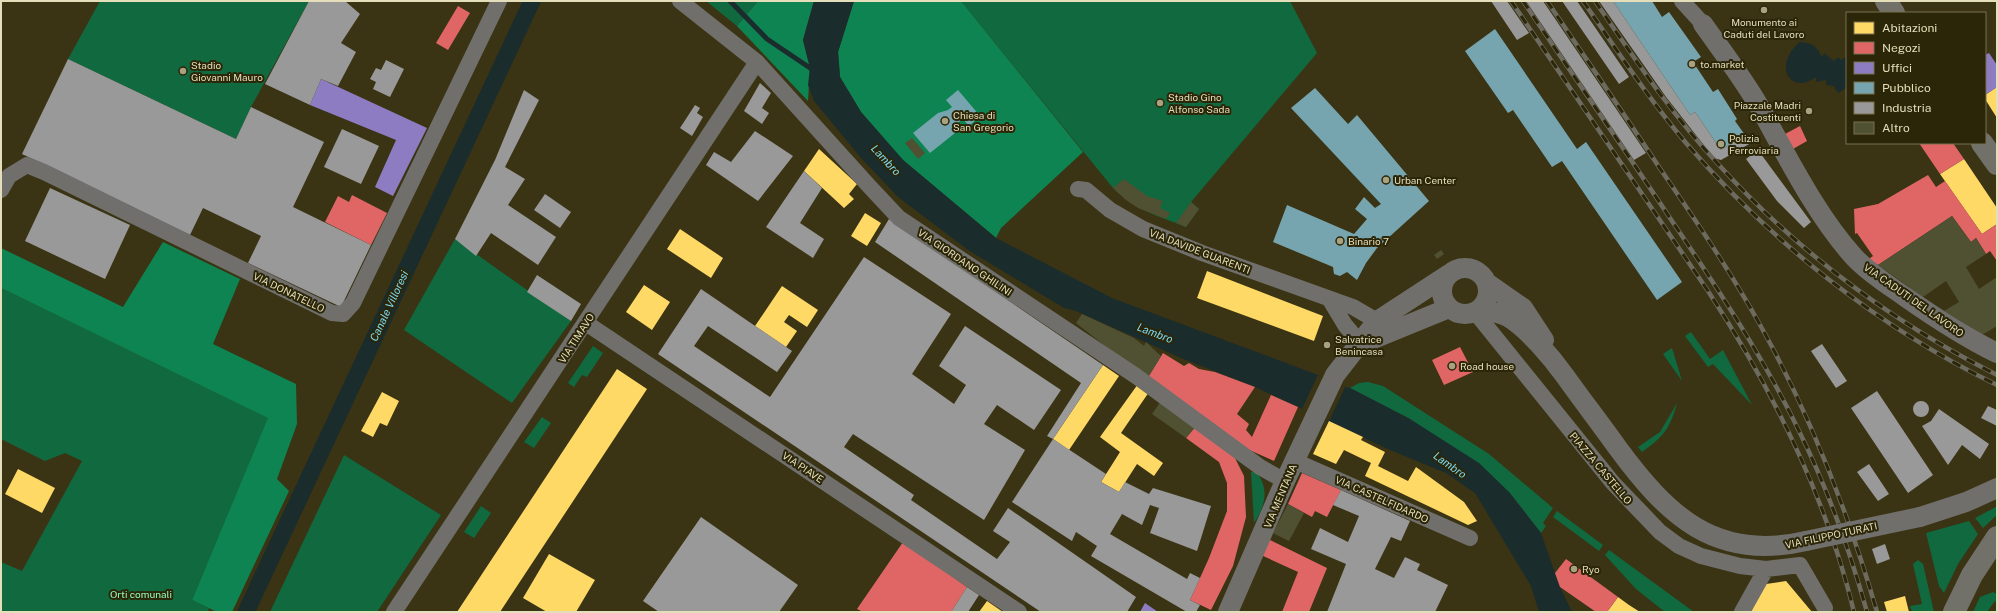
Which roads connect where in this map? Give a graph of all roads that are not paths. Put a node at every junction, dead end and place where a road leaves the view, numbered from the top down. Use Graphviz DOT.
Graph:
graph roads {
  1 [pos="499,1"];
  2 [pos="680,1"];
  3 [pos="1682,1"];
  4 [pos="1886,1"];
  5 [pos="1893,12"];
  6 [pos="1703,24"];
  7 [pos="757,62"];
  8 [pos="1983,144"];
  9 [pos="1997,164"];
  10 [pos="1078,189"];
  11 [pos="1,190"];
  12 [pos="1449,274"];
  13 [pos="1487,282"];
  14 [pos="1330,300"];
  15 [pos="1449,308"];
  16 [pos="1477,311"];
  17 [pos="586,323"];
  18 [pos="1382,328"];
  19 [pos="1361,344"];
  20 [pos="1997,353"];
  21 [pos="1550,356"];
  22 [pos="1295,461"];
  23 [pos="1286,482"];
  24 [pos="1997,488"];
  25 [pos="1997,537"];
  26 [pos="1470,538"];
  27 [pos="1766,569"];
  28 [pos="1826,608"];
  29 [pos="394,612"];
  30 [pos="1019,612"];
  31 [pos="1228,612"];
  32 [pos="1742,612"];
  33 [pos="1954,612"];
  1 -- 11 [label="street, VIA DONATELLO"];
  2 -- 7 [label="street, VIA GIORDANO GHILINI"];
  3 -- 6 [label="street"];
  4 -- 5 [label="main road"];
  6 -- 20 [label="street, VIA CADUTI DEL LAVORO"];
  7 -- 17 [label="street, VIA TIMAVO"];
  7 -- 23 [label="street, VIA GIORDANO GHILINI"];
  8 -- 9 [label="main road"];
  10 -- 14 [label="street, VIA DAVIDE GUARENTI"];
  12 -- 13 [label="street"];
  12 -- 15 [label="street"];
  12 -- 18 [label="street"];
  13 -- 16 [label="street"];
  13 -- 21 [label="street, VIA FILIPPO TURATI"];
  14 -- 18 [label="street, VIA DAVIDE GUARENTI"];
  14 -- 19 [label="street"];
  15 -- 16 [label="street"];
  15 -- 18 [label="street"];
  16 -- 21 [label="street, VIA FILIPPO TURATI"];
  16 -- 27 [label="street, PIAZZA CASTELLO"];
  17 -- 29 [label="street, VIA TIMAVO"];
  17 -- 30 [label="street, VIA PIAVE"];
  18 -- 19 [label="street"];
  19 -- 22 [label="street, VIA MENTANA"];
  21 -- 24 [label="street, VIA FILIPPO TURATI, bridge"];
  22 -- 23 [label="street, VIA MENTANA"];
  22 -- 26 [label="street, VIA CASTELFIDARDO"];
  23 -- 31 [label="street, VIA MENTANA"];
  25 -- 33 [label="main road"];
  27 -- 28 [label="street, PIAZZA CASTELLO"];
  27 -- 32 [label="street"];
}
